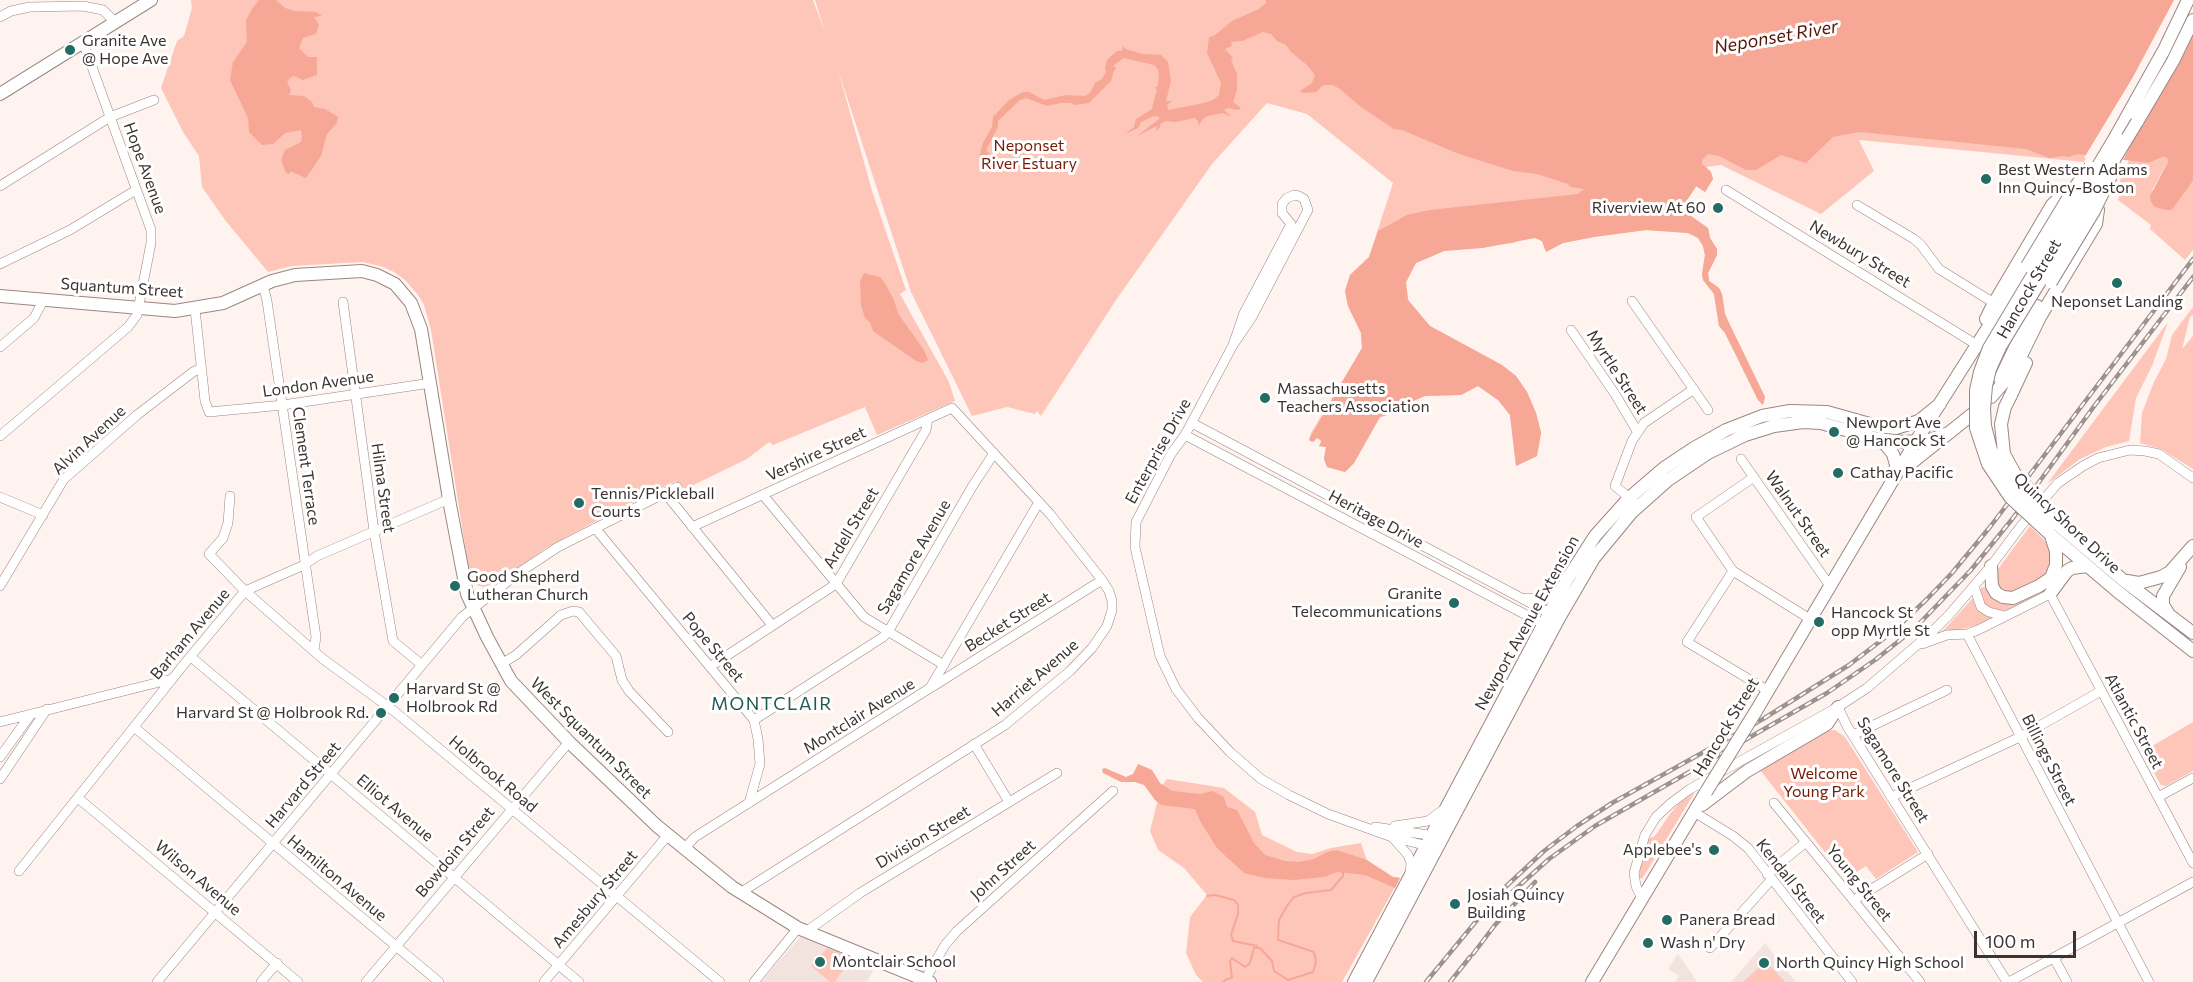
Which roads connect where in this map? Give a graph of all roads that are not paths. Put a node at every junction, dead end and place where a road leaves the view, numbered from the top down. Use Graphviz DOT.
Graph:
graph roads {
  1 [pos="152,0"];
  2 [pos="2188,0"];
  3 [pos="0,17"];
  4 [pos="2193,21"];
  5 [pos="115,22"];
  6 [pos="82,42"];
  7 [pos="2158,74"];
  8 [pos="0,94"];
  9 [pos="154,99"];
  10 [pos="110,117"];
  11 [pos="2137,122"];
  12 [pos="2116,135"];
  13 [pos="0,186"];
  14 [pos="136,190"];
  15 [pos="1726,190"];
  16 [pos="1857,205"];
  17 [pos="1295,226"];
  18 [pos="0,264"];
  19 [pos="380,276"];
  20 [pos="2056,283"];
  21 [pos="262,285"];
  22 [pos="0,296"];
  23 [pos="44,299"];
  24 [pos="1632,301"];
  25 [pos="343,302"];
  26 [pos="1994,303"];
  27 [pos="138,309"];
  28 [pos="195,309"];
  29 [pos="1571,330"];
  30 [pos="1977,345"];
  31 [pos="0,347"];
  32 [pos="201,368"];
  33 [pos="431,383"];
  34 [pos="1694,389"];
  35 [pos="355,395"];
  36 [pos="1940,404"];
  37 [pos="283,405"];
  38 [pos="952,408"];
  39 [pos="1708,410"];
  40 [pos="928,419"];
  41 [pos="1192,423"];
  42 [pos="1637,431"];
  43 [pos="1952,431"];
  44 [pos="1185,435"];
  45 [pos="0,436"];
  46 [pos="1871,437"];
  47 [pos="1916,441"];
  48 [pos="994,453"];
  49 [pos="1741,459"];
  50 [pos="1754,477"];
  51 [pos="1895,477"];
  52 [pos="2193,478"];
  53 [pos="677,487"];
  54 [pos="1888,488"];
  55 [pos="665,493"];
  56 [pos="763,495"];
  57 [pos="0,496"];
  58 [pos="231,496"];
  59 [pos="449,499"];
  60 [pos="1039,502"];
  61 [pos="1634,502"];
  62 [pos="43,515"];
  63 [pos="692,527"];
  64 [pos="596,528"];
  65 [pos="2053,529"];
  66 [pos="374,533"];
  67 [pos="2191,548"];
  68 [pos="304,565"];
  69 [pos="1991,566"];
  70 [pos="2087,566"];
  71 [pos="1733,571"];
  72 [pos="1102,580"];
  73 [pos="2123,580"];
  74 [pos="1,582"];
  75 [pos="836,584"];
  76 [pos="1830,585"];
  77 [pos="1974,586"];
  78 [pos="1562,588"];
  79 [pos="245,591"];
  80 [pos="2050,594"];
  81 [pos="1521,597"];
  82 [pos="473,609"];
  83 [pos="2005,616"];
  84 [pos="2170,616"];
  85 [pos="1810,619"];
  86 [pos="1551,621"];
  87 [pos="772,625"];
  88 [pos="888,632"];
  89 [pos="1967,633"];
  90 [pos="2193,633"];
  91 [pos="1914,648"];
  92 [pos="314,650"];
  93 [pos="2193,651"];
  94 [pos="191,657"];
  95 [pos="501,664"];
  96 [pos="422,665"];
  97 [pos="944,665"];
  98 [pos="711,666"];
  99 [pos="172,679"];
  100 [pos="930,688"];
  101 [pos="1767,690"];
  102 [pos="1947,690"];
  103 [pos="2101,691"];
  104 [pos="387,705"];
  105 [pos="1838,707"];
  106 [pos="47,709"];
  107 [pos="31,714"];
  108 [pos="754,720"];
  109 [pos="0,722"];
  110 [pos="134,727"];
  111 [pos="668,732"];
  112 [pos="1854,735"];
  113 [pos="2020,737"];
  114 [pos="569,742"];
  115 [pos="974,744"];
  116 [pos="0,757"];
  117 [pos="1057,773"];
  118 [pos="331,774"];
  119 [pos="2193,778"];
  120 [pos="0,779"];
  121 [pos="1113,791"];
  122 [pos="1892,797"];
  123 [pos="2158,797"];
  124 [pos="78,798"];
  125 [pos="1009,802"];
  126 [pos="750,803"];
  127 [pos="1774,803"];
  128 [pos="1447,806"];
  129 [pos="512,808"];
  130 [pos="1695,812"];
  131 [pos="1368,826"];
  132 [pos="1383,827"];
  133 [pos="668,835"];
  134 [pos="1392,837"];
  135 [pos="1435,842"];
  136 [pos="1806,842"];
  137 [pos="273,844"];
  138 [pos="684,849"];
  139 [pos="1928,854"];
  140 [pos="2193,863"];
  141 [pos="19,872"];
  142 [pos="454,877"];
  143 [pos="1409,877"];
  144 [pos="1769,877"];
  145 [pos="2193,882"];
  146 [pos="740,893"];
  147 [pos="616,895"];
  148 [pos="1642,899"];
  149 [pos="1854,900"];
  150 [pos="215,912"];
  151 [pos="2118,923"];
  152 [pos="803,930"];
  153 [pos="1389,942"];
  154 [pos="396,946"];
  155 [pos="1710,948"];
  156 [pos="2054,958"];
  157 [pos="277,963"];
  158 [pos="559,965"];
  159 [pos="927,981"];
  160 [pos="157,982"];
  161 [pos="261,982"];
  162 [pos="298,982"];
  163 [pos="366,982"];
  164 [pos="438,982"];
  165 [pos="544,982"];
  166 [pos="579,982"];
  167 [pos="720,982"];
  168 [pos="754,982"];
  169 [pos="1354,982"];
  170 [pos="1366,982"];
  171 [pos="1373,982"];
  172 [pos="1592,982"];
  173 [pos="1852,982"];
  174 [pos="1920,982"];
  175 [pos="2008,982"];
  176 [pos="2067,982"];
  177 [pos="2149,982"];
  1 -- 5 [label="main road"];
  2 -- 7 [label="main road"];
  3 -- 5 [label="street"];
  4 -- 7 [label="main road"];
  5 -- 6 [label="main road"];
  6 -- 8 [label="main road"];
  6 -- 10 [label="street, Hope Avenue"];
  7 -- 11 [label="main road, Hancock Street"];
  7 -- 12 [label="main road, Hancock Street"];
  9 -- 10 [label="street"];
  10 -- 13 [label="street"];
  10 -- 14 [label="street, Hope Avenue"];
  11 -- 20 [label="main road, Hancock Street, bridge"];
  11 -- 65 [label="main road, Quincy Shore Drive, bridge"];
  12 -- 30 [label="main road, Hancock Street, bridge"];
  12 -- 65 [label="main road, Quincy Shore Drive, bridge"];
  14 -- 18 [label="street"];
  14 -- 27 [label="street, Hope Avenue"];
  15 -- 30 [label="street, Newbury Street"];
  16 -- 26 [label="street"];
  17 -- 41 [label="street, Enterprise Drive"];
  19 -- 21 [label="main road, Squantum Street"];
  19 -- 33 [label="main road, West Squantum Street"];
  20 -- 26 [label="main road"];
  20 -- 43 [label="main road, Hancock Street"];
  20 -- 65 [label="main road, bridge"];
  21 -- 28 [label="main road, Squantum Street"];
  21 -- 37 [label="street, Clement Terrace"];
  22 -- 23 [label="main road, Squantum Street"];
  23 -- 27 [label="main road, Squantum Street"];
  23 -- 31 [label="street"];
  24 -- 34 [label="street"];
  25 -- 35 [label="street, Hilma Street"];
  26 -- 30 [label="main road"];
  27 -- 28 [label="main road, Squantum Street"];
  27 -- 45 [label="street"];
  28 -- 32 [label="street"];
  29 -- 42 [label="street, Myrtle Street"];
  30 -- 36 [label="main road, Hancock Street"];
  32 -- 37 [label="street, London Avenue"];
  32 -- 62 [label="street, Alvin Avenue"];
  33 -- 35 [label="street, London Avenue"];
  33 -- 59 [label="main road, West Squantum Street"];
  34 -- 39 [label="street"];
  34 -- 42 [label="street"];
  35 -- 37 [label="street, London Avenue"];
  35 -- 66 [label="street, Hilma Street"];
  36 -- 43 [label="main road"];
  36 -- 47 [label="main road, Hancock Street"];
  36 -- 61 [label="main road, Newport Avenue Extension"];
  37 -- 68 [label="street, Clement Terrace"];
  38 -- 40 [label="street, Vershire Street"];
  38 -- 48 [label="street, Harriet Avenue"];
  40 -- 56 [label="street, Vershire Street"];
  40 -- 75 [label="street, Ardell Street"];
  41 -- 44 [label="street, Enterprise Drive"];
  41 -- 81 [label="street, Heritage Drive"];
  42 -- 61 [label="street"];
  43 -- 47 [label="main road, Newport Avenue Extension"];
  43 -- 54 [label="main road, Hancock Street"];
  44 -- 86 [label="street, Heritage Drive"];
  44 -- 131 [label="street, Enterprise Drive"];
  46 -- 47 [label="main road, Newport Avenue Extension"];
  46 -- 51 [label="main road"];
  46 -- 61 [label="main road, Newport Avenue Extension"];
  47 -- 51 [label="main road, Hancock Street"];
  48 -- 60 [label="street, Harriet Avenue"];
  48 -- 88 [label="street, Sagamore Avenue"];
  49 -- 50 [label="street, Walnut Street"];
  50 -- 71 [label="street"];
  50 -- 76 [label="street, Walnut Street"];
  51 -- 54 [label="main road, Hancock Street"];
  52 -- 69 [label="street"];
  53 -- 55 [label="street, Harvard Street"];
  54 -- 76 [label="main road, Hancock Street"];
  55 -- 63 [label="street"];
  55 -- 64 [label="street, Harvard Street"];
  56 -- 63 [label="street, Vershire Street"];
  56 -- 75 [label="street"];
  57 -- 62 [label="street"];
  58 -- 79 [label="street, Holbrook Road"];
  59 -- 66 [label="street, Barham Avenue"];
  59 -- 82 [label="main road, West Squantum Street"];
  60 -- 72 [label="street, Harriet Avenue"];
  60 -- 97 [label="street, Montclair Avenue"];
  61 -- 78 [label="main road, Newport Avenue Extension"];
  61 -- 86 [label="main road, Newport Avenue Extension"];
  62 -- 74 [label="street, Alvin Avenue"];
  63 -- 87 [label="street"];
  64 -- 82 [label="street, Harvard Street"];
  64 -- 98 [label="street, Pope Street"];
  65 -- 69 [label="main road"];
  65 -- 70 [label="main road, Quincy Shore Drive"];
  65 -- 73 [label="main road, Quincy Shore Drive"];
  66 -- 68 [label="street, Barham Avenue"];
  66 -- 96 [label="street, Hilma Street"];
  67 -- 73 [label="main road"];
  67 -- 84 [label="main road"];
  68 -- 79 [label="street, Barham Avenue"];
  68 -- 92 [label="street, Clement Terrace"];
  69 -- 77 [label="street"];
  70 -- 80 [label="main road"];
  70 -- 93 [label="main road, Quincy Shore Drive"];
  71 -- 85 [label="street"];
  71 -- 101 [label="street"];
  72 -- 100 [label="street, Becket Street"];
  72 -- 115 [label="street, Harriet Avenue"];
  73 -- 84 [label="main road, Quincy Shore Drive"];
  75 -- 87 [label="street, Ardell Street"];
  75 -- 88 [label="street"];
  76 -- 85 [label="main road, Hancock Street"];
  77 -- 83 [label="street"];
  77 -- 91 [label="street"];
  78 -- 81 [label="street"];
  78 -- 86 [label="main road, Newport Avenue Extension"];
  79 -- 92 [label="street, Holbrook Road"];
  79 -- 94 [label="street, Barham Avenue"];
  80 -- 83 [label="street"];
  80 -- 103 [label="street, Atlantic Street"];
  81 -- 86 [label="street, Heritage Drive"];
  82 -- 95 [label="main road, West Squantum Street"];
  82 -- 96 [label="street, Harvard Street"];
  83 -- 89 [label="street"];
  84 -- 90 [label="main road, Quincy Shore Drive"];
  85 -- 101 [label="main road, Hancock Street"];
  86 -- 128 [label="main road, Newport Avenue Extension"];
  86 -- 135 [label="main road, Newport Avenue Extension"];
  87 -- 98 [label="street, Ardell Street"];
  88 -- 97 [label="street"];
  88 -- 108 [label="street, Sagamore Avenue"];
  89 -- 91 [label="street"];
  89 -- 113 [label="street, Billings Street"];
  91 -- 105 [label="street"];
  92 -- 104 [label="street, Holbrook Road"];
  94 -- 99 [label="street, Barham Avenue"];
  94 -- 118 [label="street, Elliot Avenue"];
  95 -- 111 [label="street"];
  95 -- 114 [label="main road, West Squantum Street"];
  96 -- 104 [label="street, Harvard Street"];
  97 -- 100 [label="street, Montclair Avenue"];
  98 -- 108 [label="street, Pope Street"];
  99 -- 106 [label="street"];
  99 -- 110 [label="street, Barham Avenue"];
  100 -- 126 [label="street, Montclair Avenue"];
  101 -- 130 [label="main road, Hancock Street, bridge"];
  102 -- 112 [label="street"];
  103 -- 113 [label="street"];
  103 -- 123 [label="street, Atlantic Street"];
  104 -- 118 [label="street, Harvard Street"];
  104 -- 129 [label="street, Holbrook Road"];
  105 -- 112 [label="street, Sagamore Street"];
  105 -- 130 [label="main road"];
  105 -- 148 [label="street, Sagamore Street"];
  106 -- 107 [label="street"];
  106 -- 120 [label="street"];
  107 -- 109 [label="street"];
  107 -- 116 [label="street"];
  108 -- 126 [label="street, Pope Street"];
  110 -- 124 [label="street, Barham Avenue"];
  110 -- 137 [label="street, Hamilton Avenue"];
  112 -- 122 [label="street, Sagamore Street"];
  113 -- 122 [label="street"];
  113 -- 151 [label="street, Billings Street"];
  114 -- 129 [label="street, Bowdoin Street"];
  114 -- 133 [label="main road, West Squantum Street"];
  115 -- 125 [label="street"];
  115 -- 146 [label="street, Harriet Avenue"];
  117 -- 125 [label="street, Division Street"];
  118 -- 137 [label="street, Harvard Street"];
  118 -- 142 [label="street, Elliot Avenue"];
  119 -- 123 [label="street"];
  121 -- 159 [label="street, John Street"];
  122 -- 139 [label="street, Sagamore Street"];
  123 -- 140 [label="street, Atlantic Street"];
  124 -- 141 [label="street, Barham Avenue"];
  124 -- 150 [label="street, Wilson Avenue"];
  125 -- 152 [label="street, Division Street"];
  126 -- 138 [label="street, Montclair Avenue"];
  127 -- 136 [label="street, Young Street"];
  128 -- 132 [label="street, Enterprise Drive"];
  128 -- 135 [label="main road, Newport Avenue Extension"];
  129 -- 142 [label="street, Bowdoin Street"];
  129 -- 147 [label="street, Holbrook Road"];
  130 -- 144 [label="street, Kendall Street"];
  130 -- 148 [label="main road, Hancock Street"];
  131 -- 132 [label="street, Enterprise Drive"];
  131 -- 134 [label="street, Enterprise Drive"];
  132 -- 135 [label="street, Enterprise Drive"];
  133 -- 138 [label="main road, West Squantum Street"];
  133 -- 147 [label="street, Amesbury Street"];
  134 -- 135 [label="street, Enterprise Drive"];
  134 -- 143 [label="street, Enterprise Drive"];
  135 -- 143 [label="main road, Newport Avenue Extension"];
  135 -- 153 [label="main road, Newport Avenue Extension"];
  136 -- 144 [label="street"];
  136 -- 149 [label="street, Young Street"];
  137 -- 150 [label="street, Harvard Street"];
  137 -- 154 [label="street, Hamilton Avenue"];
  138 -- 146 [label="main road, West Squantum Street"];
  139 -- 149 [label="street"];
  139 -- 175 [label="street, Sagamore Street"];
  142 -- 154 [label="street, Bowdoin Street"];
  142 -- 158 [label="street, Elliot Avenue"];
  143 -- 169 [label="main road, Newport Avenue Extension"];
  144 -- 155 [label="street"];
  144 -- 173 [label="street, Kendall Street"];
  145 -- 151 [label="street"];
  146 -- 152 [label="main road, West Squantum Street"];
  147 -- 158 [label="street, Amesbury Street"];
  147 -- 167 [label="street, Holbrook Road"];
  148 -- 172 [label="main road, Hancock Street"];
  149 -- 174 [label="street, Young Street"];
  150 -- 157 [label="street, Wilson Avenue"];
  150 -- 160 [label="street, Harvard Street"];
  151 -- 156 [label="street"];
  151 -- 177 [label="street, Billings Street"];
  152 -- 159 [label="main road, West Squantum Street"];
  152 -- 168 [label="street, Division Street"];
  153 -- 170 [label="main road, Newport Avenue Extension"];
  153 -- 171 [label="main road"];
  154 -- 163 [label="street, Bowdoin Street"];
  154 -- 164 [label="street, Hamilton Avenue"];
  156 -- 175 [label="street"];
  156 -- 176 [label="street"];
  157 -- 161 [label="street"];
  157 -- 162 [label="street, Wilson Avenue"];
  158 -- 165 [label="street, Amesbury Street"];
  158 -- 166 [label="street, Elliot Avenue"];
}
